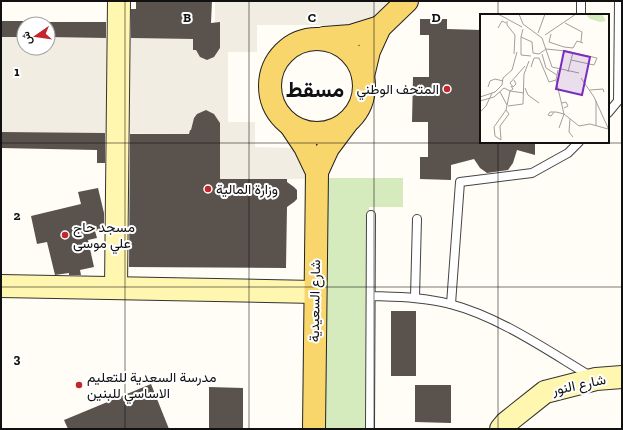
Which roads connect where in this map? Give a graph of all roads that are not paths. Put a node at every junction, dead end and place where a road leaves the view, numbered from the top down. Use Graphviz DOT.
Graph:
graph roads {
  1 [pos="119,1"];
  2 [pos="407,1"];
  3 [pos="581,1"];
  4 [pos="619,1"];
  5 [pos="581,14"];
  6 [pos="380,28"];
  7 [pos="317,39"];
  8 [pos="363,76"];
  9 [pos="609,112"];
  10 [pos="346,124"];
  11 [pos="291,126"];
  12 [pos="578,143"];
  13 [pos="316,172"];
  14 [pos="371,215"];
  15 [pos="417,218"];
  16 [pos="1,286"];
  17 [pos="116,288"];
  18 [pos="316,292"];
  19 [pos="371,296"];
  20 [pos="415,297"];
  21 [pos="451,304"];
  22 [pos="622,377"];
  23 [pos="596,379"];
  24 [pos="314,429"];
  25 [pos="370,429"];
  26 [pos="501,429"];
  1 -- 17 [label="street"];
  2 -- 6 [label="main road"];
  3 -- 5 [label="lane"];
  4 -- 9 [label="lane"];
  6 -- 7 [label="main road"];
  6 -- 8 [label="main road"];
  7 -- 8 [label="main road"];
  7 -- 11 [label="main road"];
  8 -- 10 [label="main road"];
  10 -- 11 [label="main road"];
  10 -- 13 [label="main road, شارع السعيدية"];
  11 -- 13 [label="main road, شارع السعيدية"];
  12 -- 21 [label="lane"];
  13 -- 18 [label="main road, شارع السعيدية"];
  14 -- 19 [label="lane"];
  15 -- 20 [label="lane"];
  16 -- 17 [label="street"];
  17 -- 18 [label="street"];
  18 -- 24 [label="main road, شارع السعيدية"];
  19 -- 20 [label="lane"];
  19 -- 25 [label="lane"];
  20 -- 21 [label="lane"];
  21 -- 23 [label="lane"];
  22 -- 23 [label="street, شارع النور"];
  23 -- 26 [label="street, شارع النور"];
}
